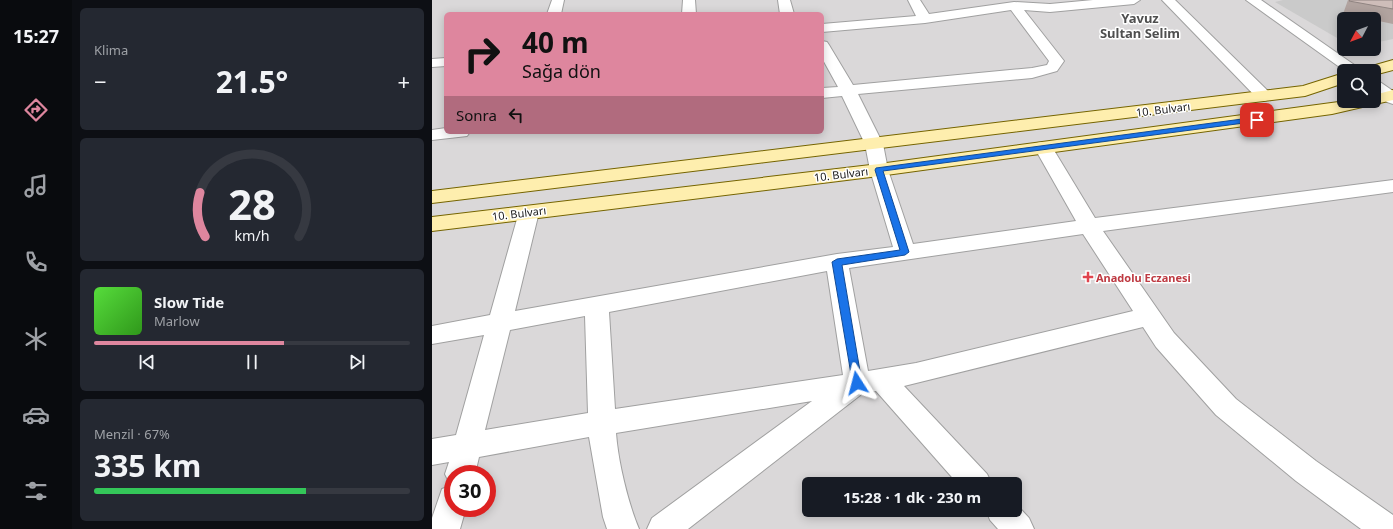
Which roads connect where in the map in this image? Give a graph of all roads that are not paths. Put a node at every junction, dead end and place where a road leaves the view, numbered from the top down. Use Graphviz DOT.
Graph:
graph roads {
  1 [pos="558,0"];
  2 [pos="689,0"];
  3 [pos="784,0"];
  4 [pos="914,0"];
  5 [pos="1134,0"];
  6 [pos="1168,0"];
  7 [pos="1252,0"];
  8 [pos="1047,4"];
  9 [pos="1014,6"];
  10 [pos="555,12"];
  11 [pos="689,12"];
  12 [pos="787,12"];
  13 [pos="925,19"];
  14 [pos="824,28"];
  15 [pos="824,49"];
  16 [pos="444,62"];
  17 [pos="432,63"];
  18 [pos="1345,64"];
  19 [pos="1393,65"];
  20 [pos="1381,68"];
  21 [pos="1337,80"];
  22 [pos="848,90"];
  23 [pos="824,93"];
  24 [pos="1264,96"];
  25 [pos="1337,108"];
  26 [pos="444,134"];
  27 [pos="432,135"];
  28 [pos="874,144"];
  29 [pos="1043,147"];
  30 [pos="879,170"];
  31 [pos="1393,186"];
  32 [pos="432,197"];
  33 [pos="529,212"];
  34 [pos="432,224"];
  35 [pos="1089,226"];
  36 [pos="905,252"];
  37 [pos="837,262"];
  38 [pos="597,306"];
  39 [pos="1149,316"];
  40 [pos="498,323"];
  41 [pos="432,335"];
  42 [pos="869,381"];
  43 [pos="602,423"];
  44 [pos="469,444"];
  45 [pos="432,452"];
  46 [pos="463,465"];
  47 [pos="970,477"];
  48 [pos="448,517"];
  49 [pos="1007,517"];
  50 [pos="444,529"];
  51 [pos="623,529"];
  52 [pos="662,529"];
  53 [pos="1018,529"];
  54 [pos="1387,529"];
  1 -- 10 [label="street"];
  2 -- 11 [label="street"];
  3 -- 12 [label="street"];
  4 -- 13 [label="street"];
  5 -- 8 [label="street"];
  6 -- 24 [label="street"];
  7 -- 18 [label="street"];
  8 -- 9 [label="street"];
  9 -- 13 [label="street"];
  9 -- 22 [label="street"];
  13 -- 14 [label="street"];
  15 -- 22 [label="street"];
  16 -- 17 [label="street"];
  19 -- 20 [label="main road"];
  21 -- 24 [label="main road, 10. Bulvarı"];
  22 -- 23 [label="street"];
  22 -- 28 [label="street"];
  24 -- 28 [label="main road, 10. Bulvarı"];
  25 -- 29 [label="main road, 10. Bulvarı"];
  26 -- 27 [label="street"];
  28 -- 30 [label="street"];
  28 -- 32 [label="main road, 10. Bulvarı"];
  29 -- 30 [label="main road, 10. Bulvarı"];
  29 -- 35 [label="street"];
  30 -- 33 [label="main road, 10. Bulvarı"];
  30 -- 36 [label="street"];
  31 -- 35 [label="street"];
  33 -- 34 [label="main road, 10. Bulvarı"];
  33 -- 40 [label="street"];
  35 -- 36 [label="street"];
  35 -- 39 [label="street"];
  36 -- 37 [label="street"];
  37 -- 38 [label="street"];
  37 -- 42 [label="street"];
  38 -- 40 [label="street"];
  38 -- 43 [label="street"];
  39 -- 42 [label="street"];
  39 -- 54 [label="street"];
  40 -- 41 [label="street"];
  40 -- 44 [label="street"];
  42 -- 43 [label="street"];
  42 -- 47 [label="street"];
  42 -- 52 [label="street"];
  43 -- 44 [label="street"];
  43 -- 51 [label="street"];
  44 -- 45 [label="street"];
  44 -- 46 [label="street"];
  48 -- 50 [label="street"];
  49 -- 53 [label="street"];
}
